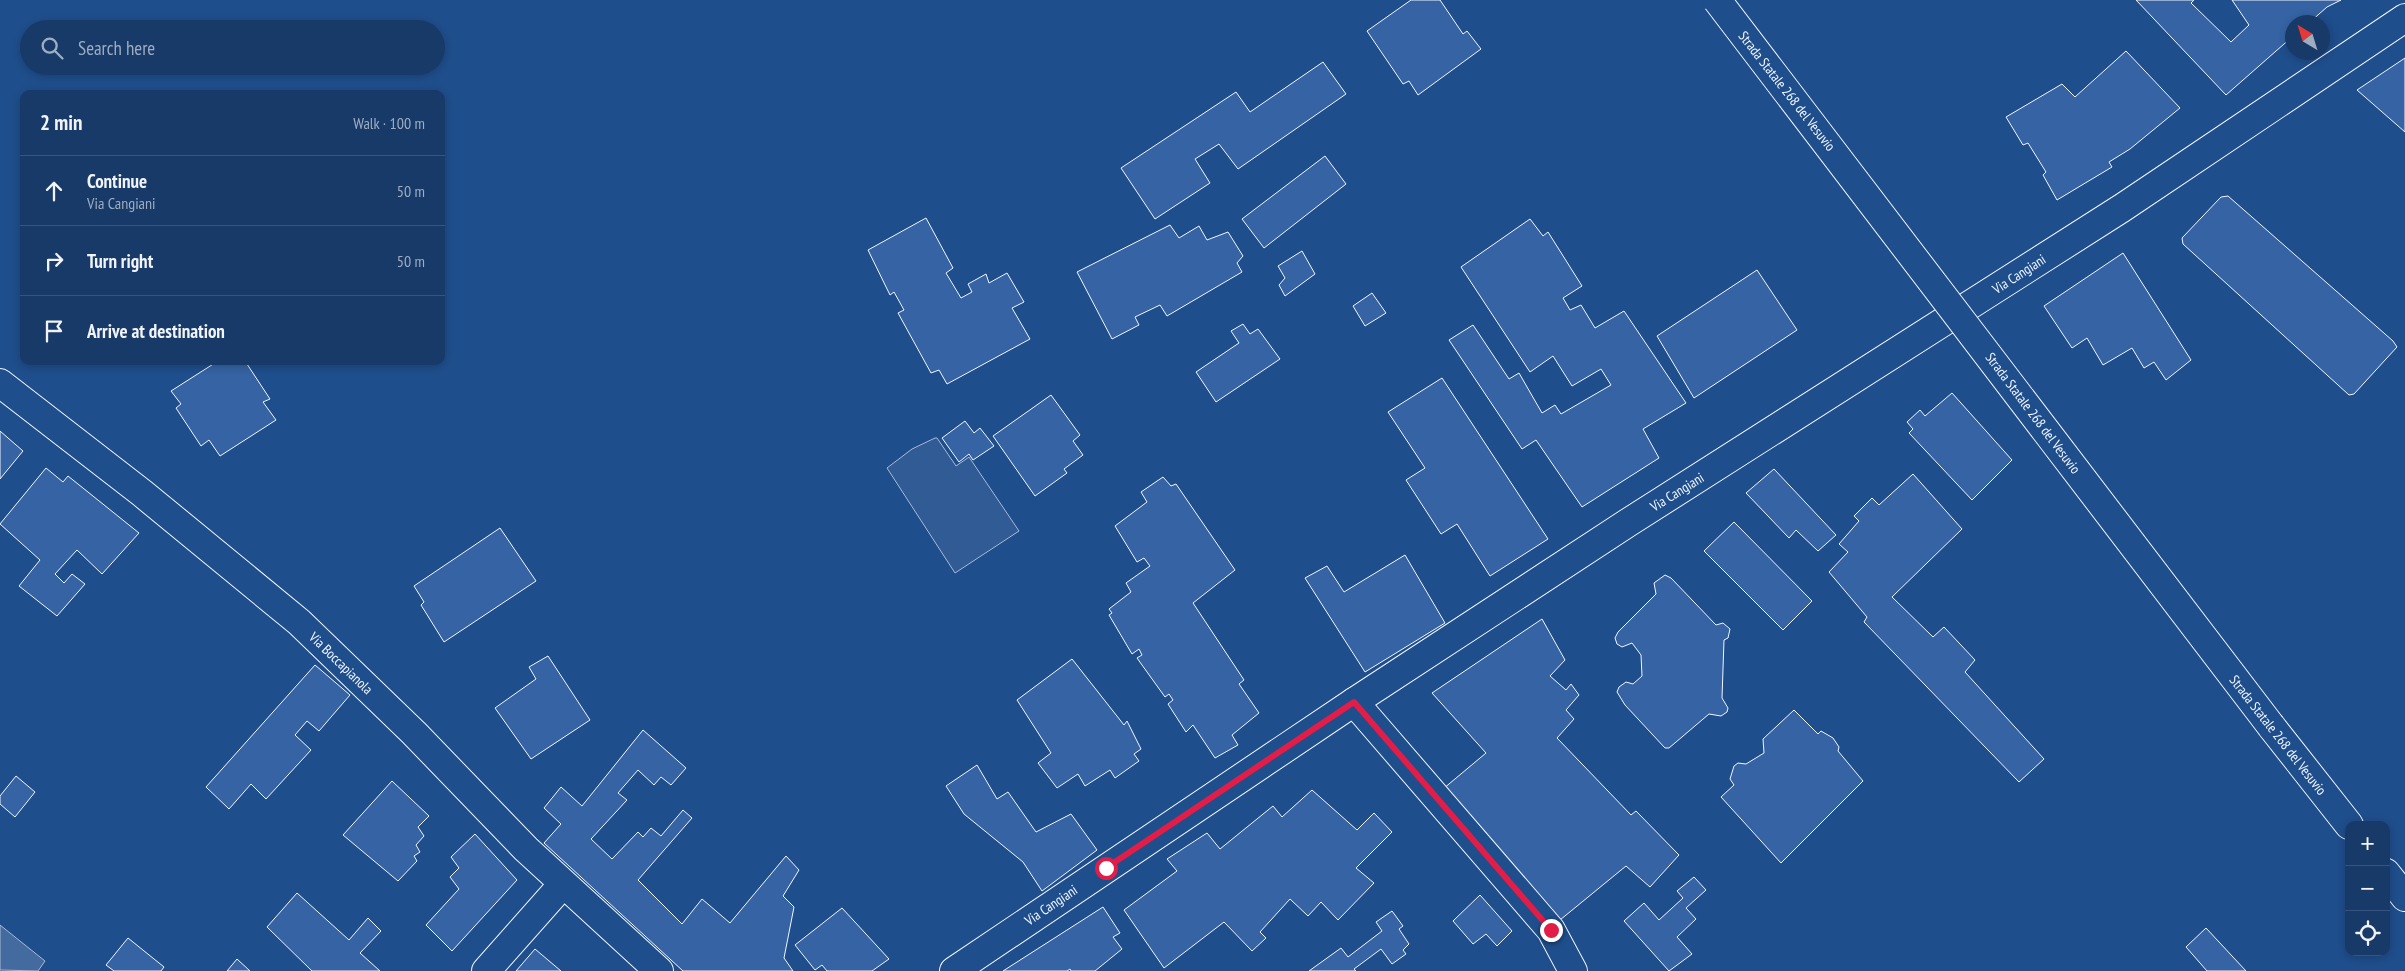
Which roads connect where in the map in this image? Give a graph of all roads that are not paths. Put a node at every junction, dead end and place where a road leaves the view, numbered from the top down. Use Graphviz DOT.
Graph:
graph roads {
  1 [pos="1717,0"];
  2 [pos="2405,18"];
  3 [pos="0,383"];
  4 [pos="1354,702"];
  5 [pos="2346,821"];
  6 [pos="2390,878"];
  7 [pos="563,884"];
  8 [pos="2405,897"];
  9 [pos="486,971"];
  10 [pos="659,971"];
  11 [pos="954,971"];
  12 [pos="1573,971"];
  1 -- 5 [label="main road, Strada Statale 268 del Vesuvio, bridge"];
  2 -- 4 [label="main road, Via Cangiani"];
  3 -- 7 [label="main road, Via Boccapianola"];
  4 -- 11 [label="main road, Via Cangiani"];
  4 -- 12 [label="main road"];
  6 -- 8 [label="main road"];
  7 -- 9 [label="main road"];
  7 -- 10 [label="main road, Via Boccapianola"];
}
